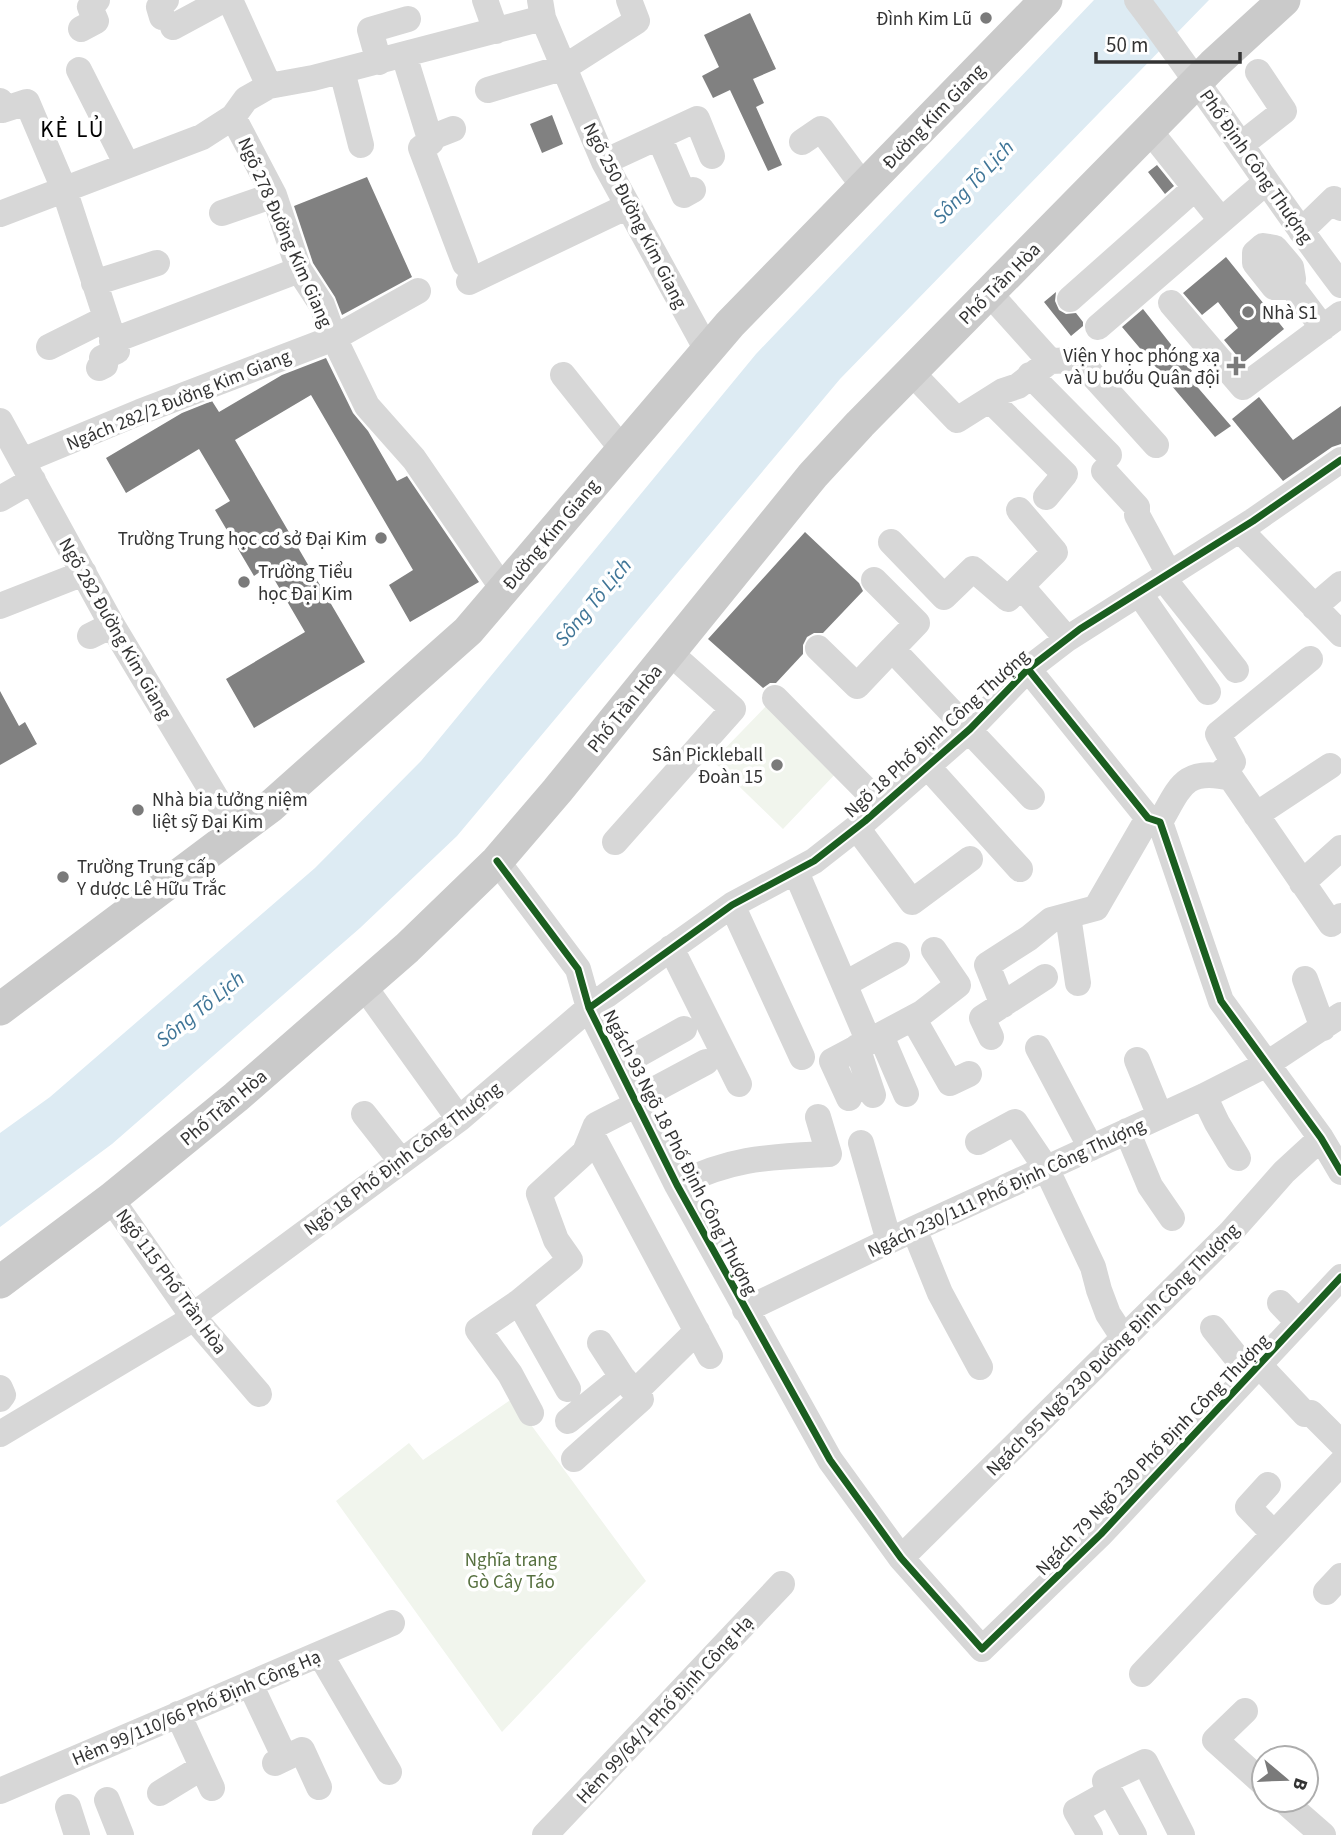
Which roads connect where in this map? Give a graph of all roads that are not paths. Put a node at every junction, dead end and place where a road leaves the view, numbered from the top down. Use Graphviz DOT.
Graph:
graph roads {
  1 [pos="97,0"];
  2 [pos="223,0"];
  3 [pos="230,0"];
  4 [pos="485,0"];
  5 [pos="629,0"];
  6 [pos="1046,0"];
  7 [pos="1137,0"];
  8 [pos="1284,0"];
  9 [pos="541,9"];
  10 [pos="167,15"];
  11 [pos="408,19"];
  12 [pos="81,29"];
  13 [pos="496,31"];
  14 [pos="391,58"];
  15 [pos="565,67"];
  16 [pos="1190,69"];
  17 [pos="79,70"];
  18 [pos="342,71"];
  19 [pos="1258,72"];
  20 [pos="269,86"];
  21 [pos="488,90"];
  22 [pos="1,107"];
  23 [pos="233,117"];
  24 [pos="1149,130"];
  25 [pos="659,137"];
  26 [pos="802,142"];
  27 [pos="1241,144"];
  28 [pos="360,145"];
  29 [pos="712,156"];
  30 [pos="604,162"];
  31 [pos="127,165"];
  32 [pos="1266,182"];
  33 [pos="863,187"];
  34 [pos="1195,188"];
  35 [pos="64,189"];
  36 [pos="693,190"];
  37 [pos="274,195"];
  38 [pos="628,206"];
  39 [pos="1341,208"];
  40 [pos="0,214"];
  41 [pos="219,214"];
  42 [pos="1221,220"];
  43 [pos="1303,234"];
  44 [pos="158,263"];
  45 [pos="299,270"];
  46 [pos="94,283"];
  47 [pos="1341,285"];
  48 [pos="418,292"];
  49 [pos="989,293"];
  50 [pos="1070,299"];
  51 [pos="1171,303"];
  52 [pos="1332,321"];
  53 [pos="1097,327"];
  54 [pos="109,330"];
  55 [pos="334,338"];
  56 [pos="48,347"];
  57 [pos="707,350"];
  58 [pos="99,368"];
  59 [pos="1040,368"];
  60 [pos="911,372"];
  61 [pos="563,375"];
  62 [pos="990,400"];
  63 [pos="0,421"];
  64 [pos="1156,445"];
  65 [pos="622,449"];
  66 [pos="1341,460"];
  67 [pos="27,470"];
  68 [pos="1046,497"];
  69 [pos="0,499"];
  70 [pos="1019,510"];
  71 [pos="1240,530"];
  72 [pos="891,542"];
  73 [pos="84,573"];
  74 [pos="1166,576"];
  75 [pos="873,580"];
  76 [pos="1341,584"];
  77 [pos="1021,586"];
  78 [pos="503,589"];
  79 [pos="1139,593"];
  80 [pos="0,606"];
  81 [pos="1314,607"];
  82 [pos="1341,634"];
  83 [pos="1067,639"];
  84 [pos="818,648"];
  85 [pos="892,649"];
  86 [pos="669,652"];
  87 [pos="1310,659"];
  88 [pos="1028,668"];
  89 [pos="1236,670"];
  90 [pos="1208,692"];
  91 [pos="775,698"];
  92 [pos="970,729"];
  93 [pos="928,766"];
  94 [pos="1330,766"];
  95 [pos="1219,775"];
  96 [pos="1031,797"];
  97 [pos="882,806"];
  98 [pos="1256,815"];
  99 [pos="1154,820"];
  100 [pos="857,828"];
  101 [pos="237,833"];
  102 [pos="615,842"];
  103 [pos="1341,848"];
  104 [pos="970,859"];
  105 [pos="497,861"];
  106 [pos="1020,869"];
  107 [pos="796,872"];
  108 [pos="1302,883"];
  109 [pos="732,905"];
  110 [pos="1068,916"];
  111 [pos="1341,916"];
  112 [pos="671,948"];
  113 [pos="934,950"];
  114 [pos="897,955"];
  115 [pos="1045,977"];
  116 [pos="1305,979"];
  117 [pos="1078,983"];
  118 [pos="845,984"];
  119 [pos="363,985"];
  120 [pos="1003,1005"];
  121 [pos="589,1008"];
  122 [pos="0,1009"];
  123 [pos="913,1018"];
  124 [pos="1332,1022"];
  125 [pos="684,1029"];
  126 [pos="992,1037"];
  127 [pos="869,1042"];
  128 [pos="1038,1048"];
  129 [pos="802,1057"];
  130 [pos="1137,1060"];
  131 [pos="706,1062"];
  132 [pos="1267,1064"];
  133 [pos="618,1066"];
  134 [pos="969,1074"];
  135 [pos="739,1084"];
  136 [pos="906,1094"];
  137 [pos="861,1096"];
  138 [pos="1204,1096"];
  139 [pos="636,1102"];
  140 [pos="365,1114"];
  141 [pos="1160,1116"];
  142 [pos="818,1117"];
  143 [pos="459,1119"];
  144 [pos="1127,1131"];
  145 [pos="592,1135"];
  146 [pos="1321,1138"];
  147 [pos="978,1142"];
  148 [pos="861,1143"];
  149 [pos="1091,1148"];
  150 [pos="1238,1157"];
  151 [pos="401,1161"];
  152 [pos="1046,1168"];
  153 [pos="1341,1171"];
  154 [pos="677,1185"];
  155 [pos="111,1199"];
  156 [pos="1171,1218"];
  157 [pos="914,1229"];
  158 [pos="889,1241"];
  159 [pos="1341,1277"];
  160 [pos="0,1282"];
  161 [pos="519,1303"];
  162 [pos="1280,1303"];
  163 [pos="745,1310"];
  164 [pos="194,1318"];
  165 [pos="1298,1322"];
  166 [pos="1213,1328"];
  167 [pos="697,1331"];
  168 [pos="1123,1337"];
  169 [pos="600,1343"];
  170 [pos="710,1356"];
  171 [pos="980,1367"];
  172 [pos="1255,1370"];
  173 [pos="628,1384"];
  174 [pos="0,1388"];
  175 [pos="568,1389"];
  176 [pos="259,1394"];
  177 [pos="0,1399"];
  178 [pos="531,1413"];
  179 [pos="568,1421"];
  180 [pos="0,1434"];
  181 [pos="1341,1443"];
  182 [pos="574,1459"];
  183 [pos="1341,1463"];
  184 [pos="1268,1485"];
  185 [pos="1274,1534"];
  186 [pos="901,1558"];
  187 [pos="782,1584"];
  188 [pos="393,1623"];
  189 [pos="982,1649"];
  190 [pos="320,1654"];
  191 [pos="1142,1674"];
  192 [pos="250,1684"];
  193 [pos="1244,1711"];
  194 [pos="178,1714"];
  195 [pos="389,1772"];
  196 [pos="1250,1772"];
  197 [pos="319,1787"];
  198 [pos="0,1791"];
  199 [pos="1110,1792"];
  200 [pos="160,1793"];
  201 [pos="107,1800"];
  202 [pos="68,1807"];
  203 [pos="1299,1814"];
  204 [pos="77,1835"];
  205 [pos="121,1835"];
  206 [pos="545,1835"];
  207 [pos="1090,1835"];
  208 [pos="1134,1835"];
  209 [pos="1182,1835"];
  210 [pos="1323,1835"];
  1 -- 12 [label="street"];
  2 -- 10 [label="street"];
  3 -- 20 [label="street"];
  4 -- 13 [label="street"];
  5 -- 15 [label="street"];
  6 -- 33 [label="main road, Đường Kim Giang"];
  7 -- 16 [label="street, Phố Định Công Thượng"];
  8 -- 16 [label="main road, Phố Trần Hòa"];
  9 -- 13 [label="street"];
  9 -- 15 [label="street, Ngõ 250 Đường Kim Giang"];
  11 -- 14 [label="street"];
  13 -- 14 [label="street"];
  14 -- 18 [label="street"];
  14 -- 38 [label="street"];
  15 -- 21 [label="street"];
  15 -- 30 [label="street, Ngõ 250 Đường Kim Giang"];
  16 -- 24 [label="main road, Phố Trần Hòa"];
  16 -- 27 [label="street, Phố Định Công Thượng"];
  17 -- 31 [label="street"];
  18 -- 20 [label="street"];
  18 -- 28 [label="street"];
  19 -- 27 [label="street"];
  20 -- 23 [label="street"];
  22 -- 35 [label="street"];
  23 -- 31 [label="street"];
  23 -- 37 [label="street, Ngõ 278 Đường Kim Giang"];
  24 -- 34 [label="street"];
  24 -- 49 [label="main road, Phố Trần Hòa"];
  25 -- 29 [label="street"];
  25 -- 30 [label="street"];
  25 -- 36 [label="street"];
  26 -- 33 [label="street"];
  27 -- 32 [label="street, Phố Định Công Thượng"];
  30 -- 38 [label="street, Ngõ 250 Đường Kim Giang"];
  31 -- 35 [label="street"];
  32 -- 42 [label="street"];
  32 -- 43 [label="street, Phố Định Công Thượng"];
  33 -- 57 [label="main road, Đường Kim Giang"];
  34 -- 42 [label="street"];
  34 -- 50 [label="street"];
  35 -- 40 [label="street"];
  35 -- 46 [label="street"];
  37 -- 41 [label="street"];
  37 -- 45 [label="street, Ngõ 278 Đường Kim Giang"];
  38 -- 57 [label="street, Ngõ 250 Đường Kim Giang"];
  39 -- 43 [label="street"];
  42 -- 53 [label="street"];
  43 -- 47 [label="street, Phố Định Công Thượng"];
  43 -- 52 [label="street"];
  44 -- 46 [label="street"];
  45 -- 54 [label="street"];
  45 -- 55 [label="street, Ngõ 278 Đường Kim Giang"];
  46 -- 54 [label="street"];
  48 -- 55 [label="street, Ngách 282/2 Đường Kim Giang"];
  49 -- 59 [label="street"];
  49 -- 60 [label="main road, Phố Trần Hòa"];
  51 -- 52 [label="street"];
  54 -- 56 [label="street"];
  54 -- 58 [label="street"];
  55 -- 67 [label="street, Ngách 282/2 Đường Kim Giang"];
  55 -- 78 [label="street, Ngõ 278 Đường Kim Giang"];
  57 -- 65 [label="main road, Đường Kim Giang"];
  59 -- 62 [label="street"];
  59 -- 64 [label="street"];
  59 -- 74 [label="street"];
  60 -- 62 [label="street"];
  60 -- 86 [label="main road, Phố Trần Hòa"];
  61 -- 65 [label="street"];
  62 -- 68 [label="street"];
  63 -- 67 [label="street, Ngõ 282 Đường Kim Giang"];
  65 -- 78 [label="main road, Đường Kim Giang"];
  66 -- 71 [label="street, Ngõ 18 Phố Định Công Thượng"];
  67 -- 69 [label="street, Ngách 282/2 Đường Kim Giang"];
  67 -- 73 [label="street, Ngõ 282 Đường Kim Giang"];
  70 -- 77 [label="street"];
  71 -- 74 [label="street, Ngõ 18 Phố Định Công Thượng"];
  71 -- 81 [label="street"];
  72 -- 77 [label="street"];
  73 -- 80 [label="street"];
  73 -- 101 [label="street, Ngõ 282 Đường Kim Giang"];
  74 -- 79 [label="street, Ngõ 18 Phố Định Công Thượng"];
  74 -- 89 [label="street"];
  75 -- 85 [label="street"];
  76 -- 81 [label="street"];
  77 -- 83 [label="street"];
  78 -- 101 [label="main road, Đường Kim Giang"];
  79 -- 83 [label="street, Ngõ 18 Phố Định Công Thượng"];
  79 -- 90 [label="street"];
  81 -- 82 [label="street"];
  83 -- 88 [label="street, Ngõ 18 Phố Định Công Thượng"];
  84 -- 85 [label="street"];
  85 -- 92 [label="street"];
  86 -- 102 [label="street"];
  86 -- 105 [label="main road, Phố Trần Hòa"];
  87 -- 95 [label="street"];
  88 -- 92 [label="street, Ngõ 18 Phố Định Công Thượng"];
  88 -- 99 [label="street"];
  91 -- 97 [label="street"];
  92 -- 93 [label="street, Ngõ 18 Phố Định Công Thượng"];
  92 -- 96 [label="street"];
  93 -- 97 [label="street, Ngõ 18 Phố Định Công Thượng"];
  93 -- 106 [label="street"];
  94 -- 98 [label="street"];
  95 -- 98 [label="street"];
  95 -- 99 [label="street"];
  97 -- 100 [label="street, Ngõ 18 Phố Định Công Thượng"];
  98 -- 108 [label="street"];
  99 -- 110 [label="street"];
  99 -- 132 [label="street"];
  100 -- 104 [label="street"];
  100 -- 107 [label="street, Ngõ 18 Phố Định Công Thượng"];
  101 -- 122 [label="main road, Đường Kim Giang"];
  103 -- 108 [label="street"];
  105 -- 119 [label="main road, Phố Trần Hòa"];
  105 -- 121 [label="street, Ngách 93 Ngõ 18 Phố Định Công Thượng"];
  107 -- 109 [label="street, Ngõ 18 Phố Định Công Thượng"];
  107 -- 118 [label="street"];
  108 -- 111 [label="street"];
  109 -- 112 [label="street, Ngõ 18 Phố Định Công Thượng"];
  109 -- 129 [label="street"];
  110 -- 117 [label="street"];
  110 -- 120 [label="street"];
  112 -- 121 [label="street, Ngõ 18 Phố Định Công Thượng"];
  112 -- 135 [label="street"];
  113 -- 123 [label="street"];
  114 -- 118 [label="street"];
  115 -- 120 [label="street"];
  116 -- 124 [label="street"];
  118 -- 127 [label="street"];
  119 -- 143 [label="street"];
  119 -- 155 [label="main road, Phố Trần Hòa"];
  120 -- 126 [label="street"];
  121 -- 133 [label="street, Ngách 93 Ngõ 18 Phố Định Công Thượng"];
  121 -- 143 [label="street, Ngõ 18 Phố Định Công Thượng"];
  123 -- 127 [label="street"];
  123 -- 134 [label="street"];
  124 -- 132 [label="street, Ngách 230/111 Phố Định Công Thượng"];
  125 -- 133 [label="street"];
  127 -- 136 [label="street"];
  127 -- 137 [label="street"];
  128 -- 149 [label="street"];
  130 -- 141 [label="street"];
  131 -- 139 [label="street"];
  132 -- 138 [label="street, Ngách 230/111 Phố Định Công Thượng"];
  132 -- 146 [label="street"];
  133 -- 139 [label="street, Ngách 93 Ngõ 18 Phố Định Công Thượng"];
  138 -- 141 [label="street, Ngách 230/111 Phố Định Công Thượng"];
  138 -- 150 [label="street"];
  139 -- 145 [label="street"];
  139 -- 154 [label="street, Ngách 93 Ngõ 18 Phố Định Công Thượng"];
  140 -- 151 [label="street"];
  141 -- 144 [label="street, Ngách 230/111 Phố Định Công Thượng"];
  142 -- 154 [label="street"];
  143 -- 151 [label="street, Ngõ 18 Phố Định Công Thượng"];
  144 -- 149 [label="street, Ngách 230/111 Phố Định Công Thượng"];
  144 -- 156 [label="street"];
  145 -- 161 [label="street"];
  145 -- 167 [label="street"];
  146 -- 153 [label="street"];
  146 -- 168 [label="street, Ngách 95 Ngõ 230 Đường Định Công Thượng"];
  147 -- 152 [label="street"];
  148 -- 158 [label="street"];
  149 -- 152 [label="street, Ngách 230/111 Phố Định Công Thượng"];
  151 -- 164 [label="street, Ngõ 18 Phố Định Công Thượng"];
  152 -- 157 [label="street, Ngách 230/111 Phố Định Công Thượng"];
  152 -- 168 [label="street"];
  154 -- 163 [label="street, Ngách 93 Ngõ 18 Phố Định Công Thượng"];
  155 -- 160 [label="main road, Phố Trần Hòa"];
  155 -- 164 [label="street, Ngõ 115 Phố Trần Hòa"];
  157 -- 158 [label="street, Ngách 230/111 Phố Định Công Thượng"];
  157 -- 171 [label="street"];
  158 -- 163 [label="street, Ngách 230/111 Phố Định Công Thượng"];
  159 -- 165 [label="street, Ngách 79 Ngõ 230 Phố Định Công Thượng"];
  161 -- 175 [label="street"];
  161 -- 178 [label="street"];
  162 -- 165 [label="street"];
  163 -- 186 [label="street, Ngách 93 Ngõ 18 Phố Định Công Thượng"];
  164 -- 176 [label="street, Ngõ 115 Phố Trần Hòa"];
  164 -- 180 [label="street, Ngõ 18 Phố Định Công Thượng"];
  165 -- 172 [label="street, Ngách 79 Ngõ 230 Phố Định Công Thượng"];
  166 -- 172 [label="street"];
  167 -- 170 [label="street"];
  167 -- 173 [label="street"];
  168 -- 186 [label="street, Ngách 95 Ngõ 230 Đường Định Công Thượng"];
  169 -- 173 [label="street"];
  172 -- 181 [label="street"];
  172 -- 189 [label="street, Ngách 79 Ngõ 230 Phố Định Công Thượng"];
  173 -- 179 [label="street"];
  173 -- 182 [label="street"];
  174 -- 177 [label="street"];
  183 -- 185 [label="street"];
  184 -- 185 [label="street"];
  185 -- 191 [label="street"];
  186 -- 189 [label="street, Ngách 93 Ngõ 18 Phố Định Công Thượng"];
  187 -- 206 [label="street, Hẻm 99/64/1 Phố Định Công Hạ"];
  188 -- 190 [label="street, Hẻm 99/110/66 Phố Định Công Hạ"];
  190 -- 192 [label="street, Hẻm 99/110/66 Phố Định Công Hạ"];
  190 -- 195 [label="street"];
  192 -- 194 [label="street, Hẻm 99/110/66 Phố Định Công Hạ"];
  192 -- 197 [label="street"];
  193 -- 196 [label="street"];
  194 -- 198 [label="street, Hẻm 99/110/66 Phố Định Công Hạ"];
  194 -- 200 [label="street"];
  199 -- 207 [label="street"];
  199 -- 208 [label="street"];
  199 -- 209 [label="street"];
  201 -- 205 [label="street"];
  202 -- 204 [label="street"];
  203 -- 210 [label="street"];
}
